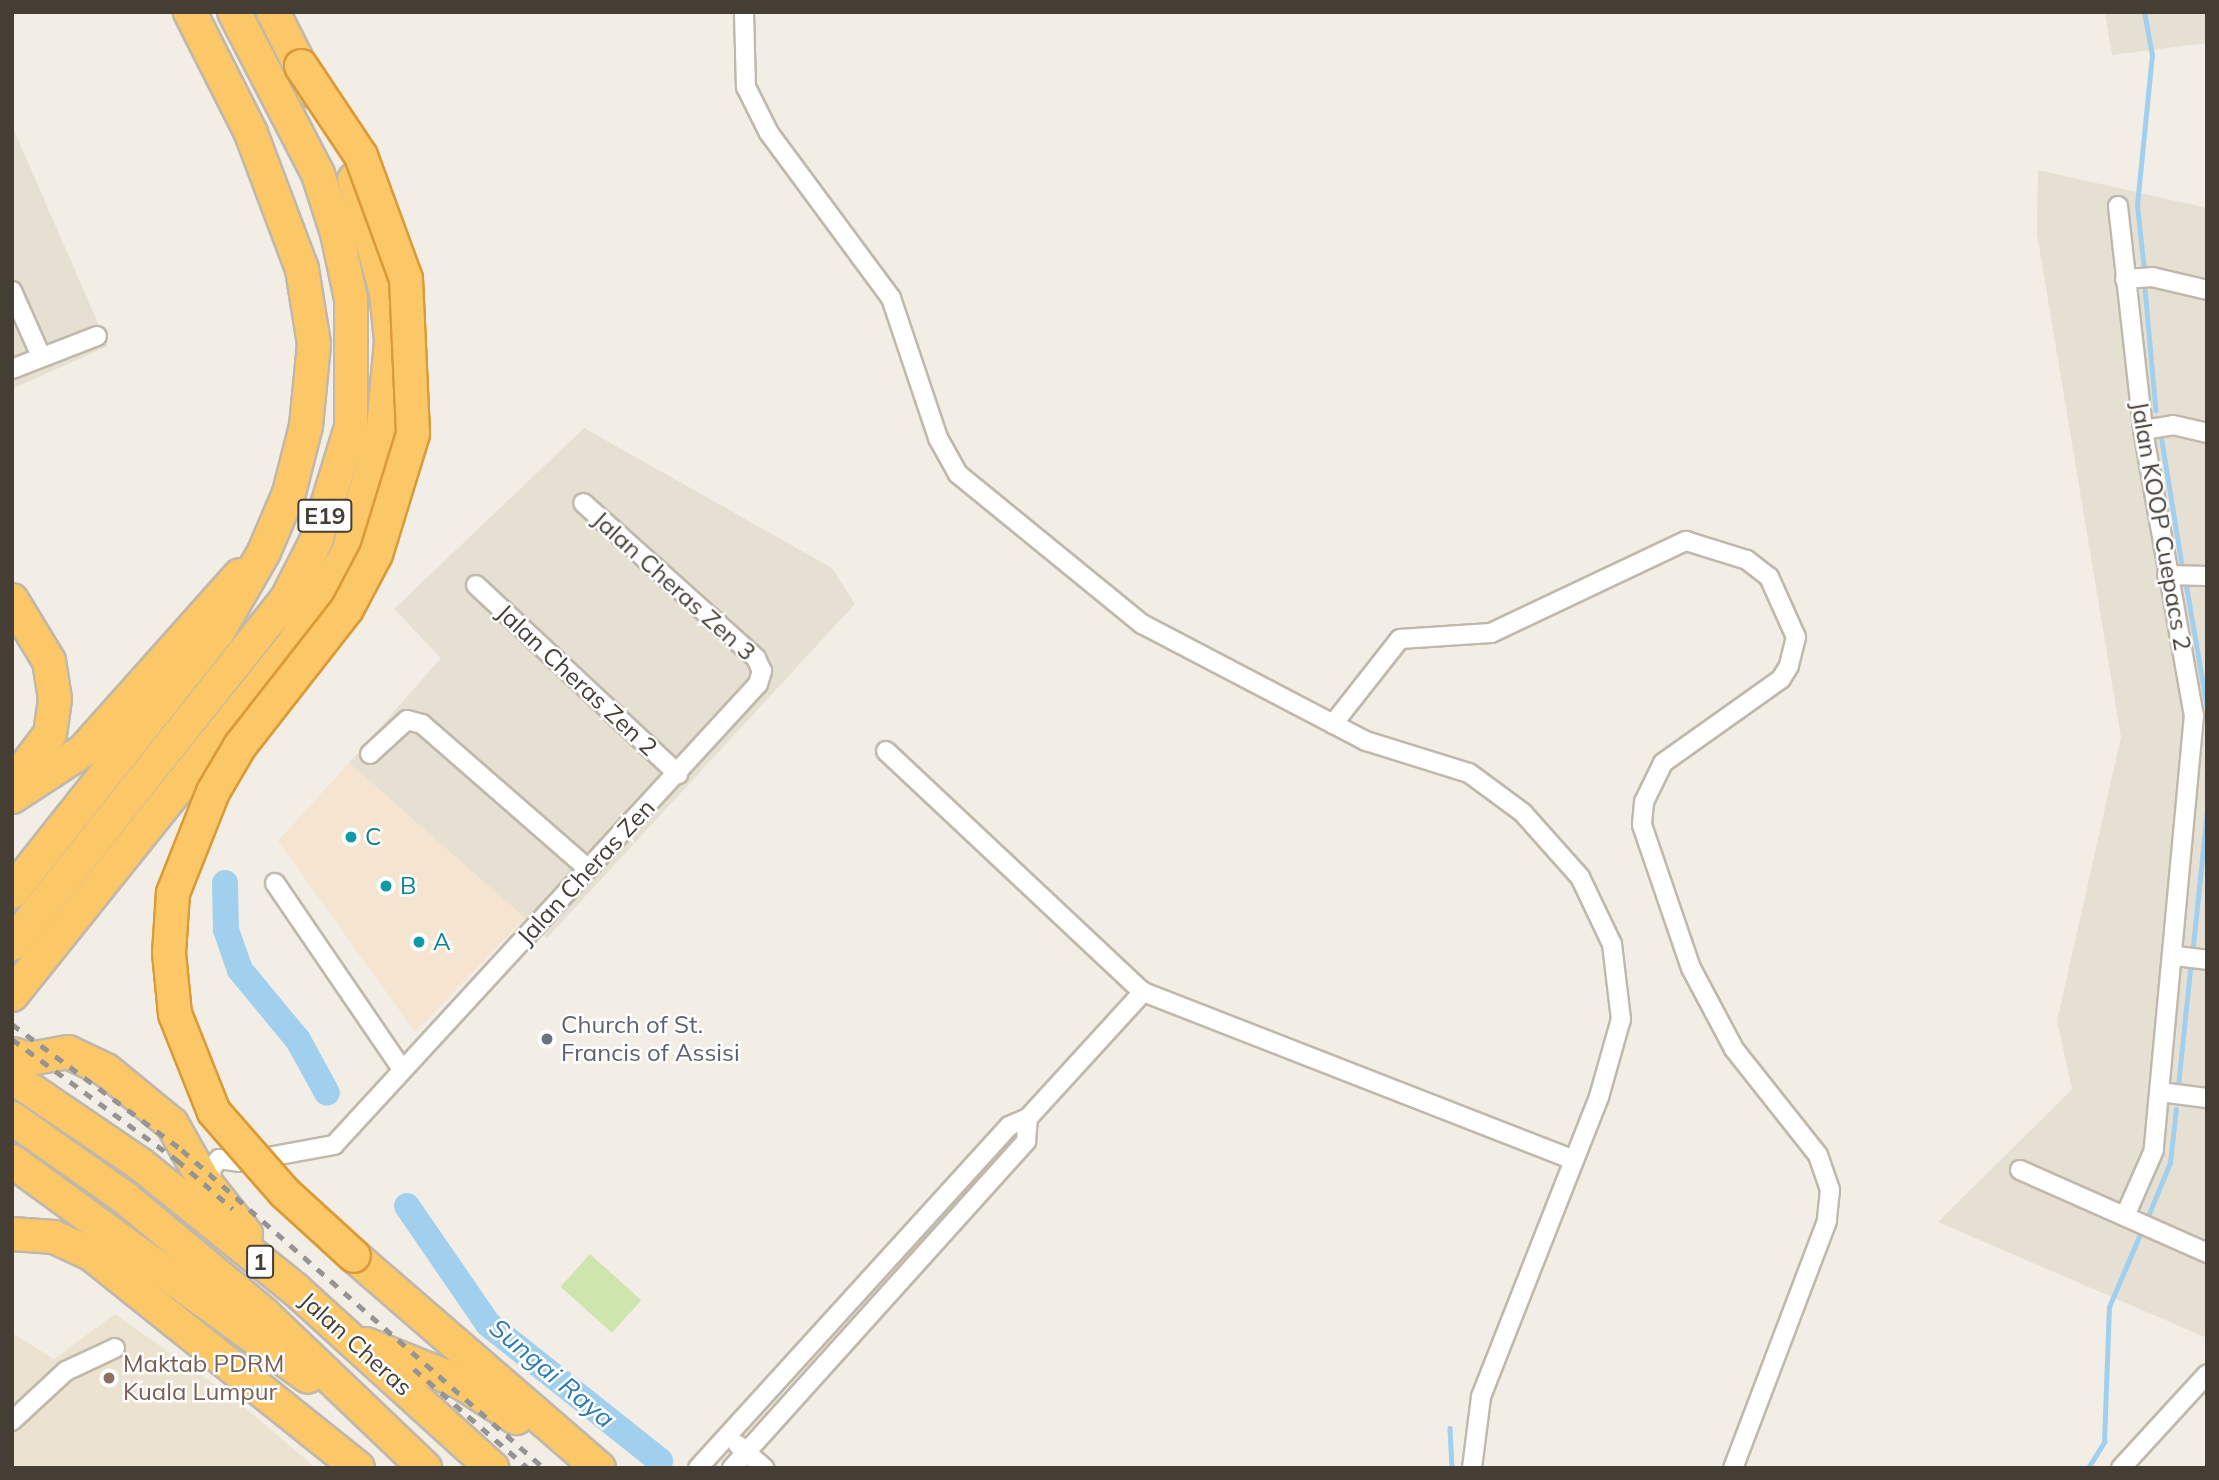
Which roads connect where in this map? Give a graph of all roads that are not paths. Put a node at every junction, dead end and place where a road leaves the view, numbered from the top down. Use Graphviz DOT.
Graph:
graph roads {
  1 [pos="190,12"];
  2 [pos="233,12"];
  3 [pos="273,12"];
  4 [pos="744,12"];
  5 [pos="301,66"];
  6 [pos="2118,206"];
  7 [pos="2126,279"];
  8 [pos="2207,290"];
  9 [pos="12,291"];
  10 [pos="97,336"];
  11 [pos="41,356"];
  12 [pos="12,369"];
  13 [pos="2143,430"];
  14 [pos="2207,433"];
  15 [pos="583,503"];
  16 [pos="264,552"];
  17 [pos="2167,575"];
  18 [pos="2207,576"];
  19 [pos="476,585"];
  20 [pos="12,600"];
  21 [pos="762,671"];
  22 [pos="2201,716"];
  23 [pos="1333,724"];
  24 [pos="886,751"];
  25 [pos="370,754"];
  26 [pos="678,774"];
  27 [pos="12,784"];
  28 [pos="12,797"];
  29 [pos="588,869"];
  30 [pos="275,883"];
  31 [pos="12,892"];
  32 [pos="12,944"];
  33 [pos="2176,956"];
  34 [pos="2207,960"];
  35 [pos="1143,992"];
  36 [pos="12,995"];
  37 [pos="12,1054"];
  38 [pos="401,1068"];
  39 [pos="12,1077"];
  40 [pos="2160,1092"];
  41 [pos="2207,1098"];
  42 [pos="12,1118"];
  43 [pos="1028,1118"];
  44 [pos="172,1124"];
  45 [pos="1571,1159"];
  46 [pos="12,1161"];
  47 [pos="241,1162"];
  48 [pos="2020,1170"];
  49 [pos="212,1191"];
  50 [pos="2125,1216"];
  51 [pos="12,1234"];
  52 [pos="2207,1253"];
  53 [pos="296,1290"];
  54 [pos="348,1337"];
  55 [pos="115,1348"];
  56 [pos="2207,1374"];
  57 [pos="12,1421"];
  58 [pos="378,1425"];
  59 [pos="728,1436"];
  60 [pos="745,1451"];
  61 [pos="358,1468"];
  62 [pos="425,1468"];
  63 [pos="492,1468"];
  64 [pos="576,1468"];
  65 [pos="599,1468"];
  66 [pos="698,1468"];
  67 [pos="732,1468"];
  68 [pos="764,1468"];
  69 [pos="1472,1468"];
  70 [pos="1733,1468"];
  71 [pos="2121,1468"];
  1 -- 16 [label="highway, E19"];
  2 -- 32 [label="highway, E19"];
  3 -- 5 [label="highway"];
  4 -- 23 [label="street"];
  5 -- 36 [label="highway, bridge"];
  5 -- 65 [label="highway, bridge"];
  6 -- 7 [label="street, Jalan KOOP Cuepacs 2"];
  7 -- 8 [label="street"];
  7 -- 13 [label="street, Jalan KOOP Cuepacs 2"];
  9 -- 11 [label="street"];
  10 -- 11 [label="street"];
  11 -- 12 [label="street"];
  13 -- 14 [label="street"];
  13 -- 17 [label="street, Jalan KOOP Cuepacs 2"];
  15 -- 21 [label="street, Jalan Cheras Zen 3"];
  16 -- 28 [label="highway"];
  16 -- 31 [label="highway, E19"];
  17 -- 18 [label="street"];
  17 -- 22 [label="street, Jalan KOOP Cuepacs 2"];
  19 -- 26 [label="street, Jalan Cheras Zen 2"];
  20 -- 27 [label="highway"];
  21 -- 26 [label="street, Jalan Cheras Zen"];
  22 -- 33 [label="street, Jalan KOOP Cuepacs 2"];
  23 -- 45 [label="street"];
  23 -- 70 [label="street"];
  24 -- 35 [label="street"];
  25 -- 29 [label="street"];
  26 -- 29 [label="street, Jalan Cheras Zen"];
  29 -- 38 [label="street, Jalan Cheras Zen"];
  30 -- 38 [label="street"];
  33 -- 34 [label="street"];
  33 -- 40 [label="street, Jalan KOOP Cuepacs 2"];
  35 -- 43 [label="street"];
  35 -- 45 [label="street"];
  37 -- 44 [label="highway"];
  38 -- 47 [label="street, Jalan Cheras Zen"];
  39 -- 53 [label="highway, Jalan Cheras / 1"];
  40 -- 41 [label="street"];
  40 -- 50 [label="street, Jalan KOOP Cuepacs 2"];
  42 -- 58 [label="highway, Jalan Cheras / 1"];
  43 -- 59 [label="street"];
  43 -- 60 [label="street"];
  44 -- 47 [label="street"];
  44 -- 49 [label="highway"];
  45 -- 69 [label="street"];
  46 -- 58 [label="highway"];
  47 -- 49 [label="street, Jalan Cheras Zen"];
  48 -- 50 [label="street"];
  49 -- 53 [label="highway"];
  50 -- 52 [label="street"];
  51 -- 61 [label="highway"];
  53 -- 54 [label="highway, Jalan Cheras / 1"];
  54 -- 63 [label="highway, Jalan Cheras / 1"];
  54 -- 64 [label="highway"];
  55 -- 57 [label="street"];
  56 -- 71 [label="street"];
  58 -- 62 [label="highway, Jalan Cheras / 1"];
  59 -- 60 [label="street"];
  59 -- 66 [label="street"];
  60 -- 67 [label="street"];
  60 -- 68 [label="street"];
}
